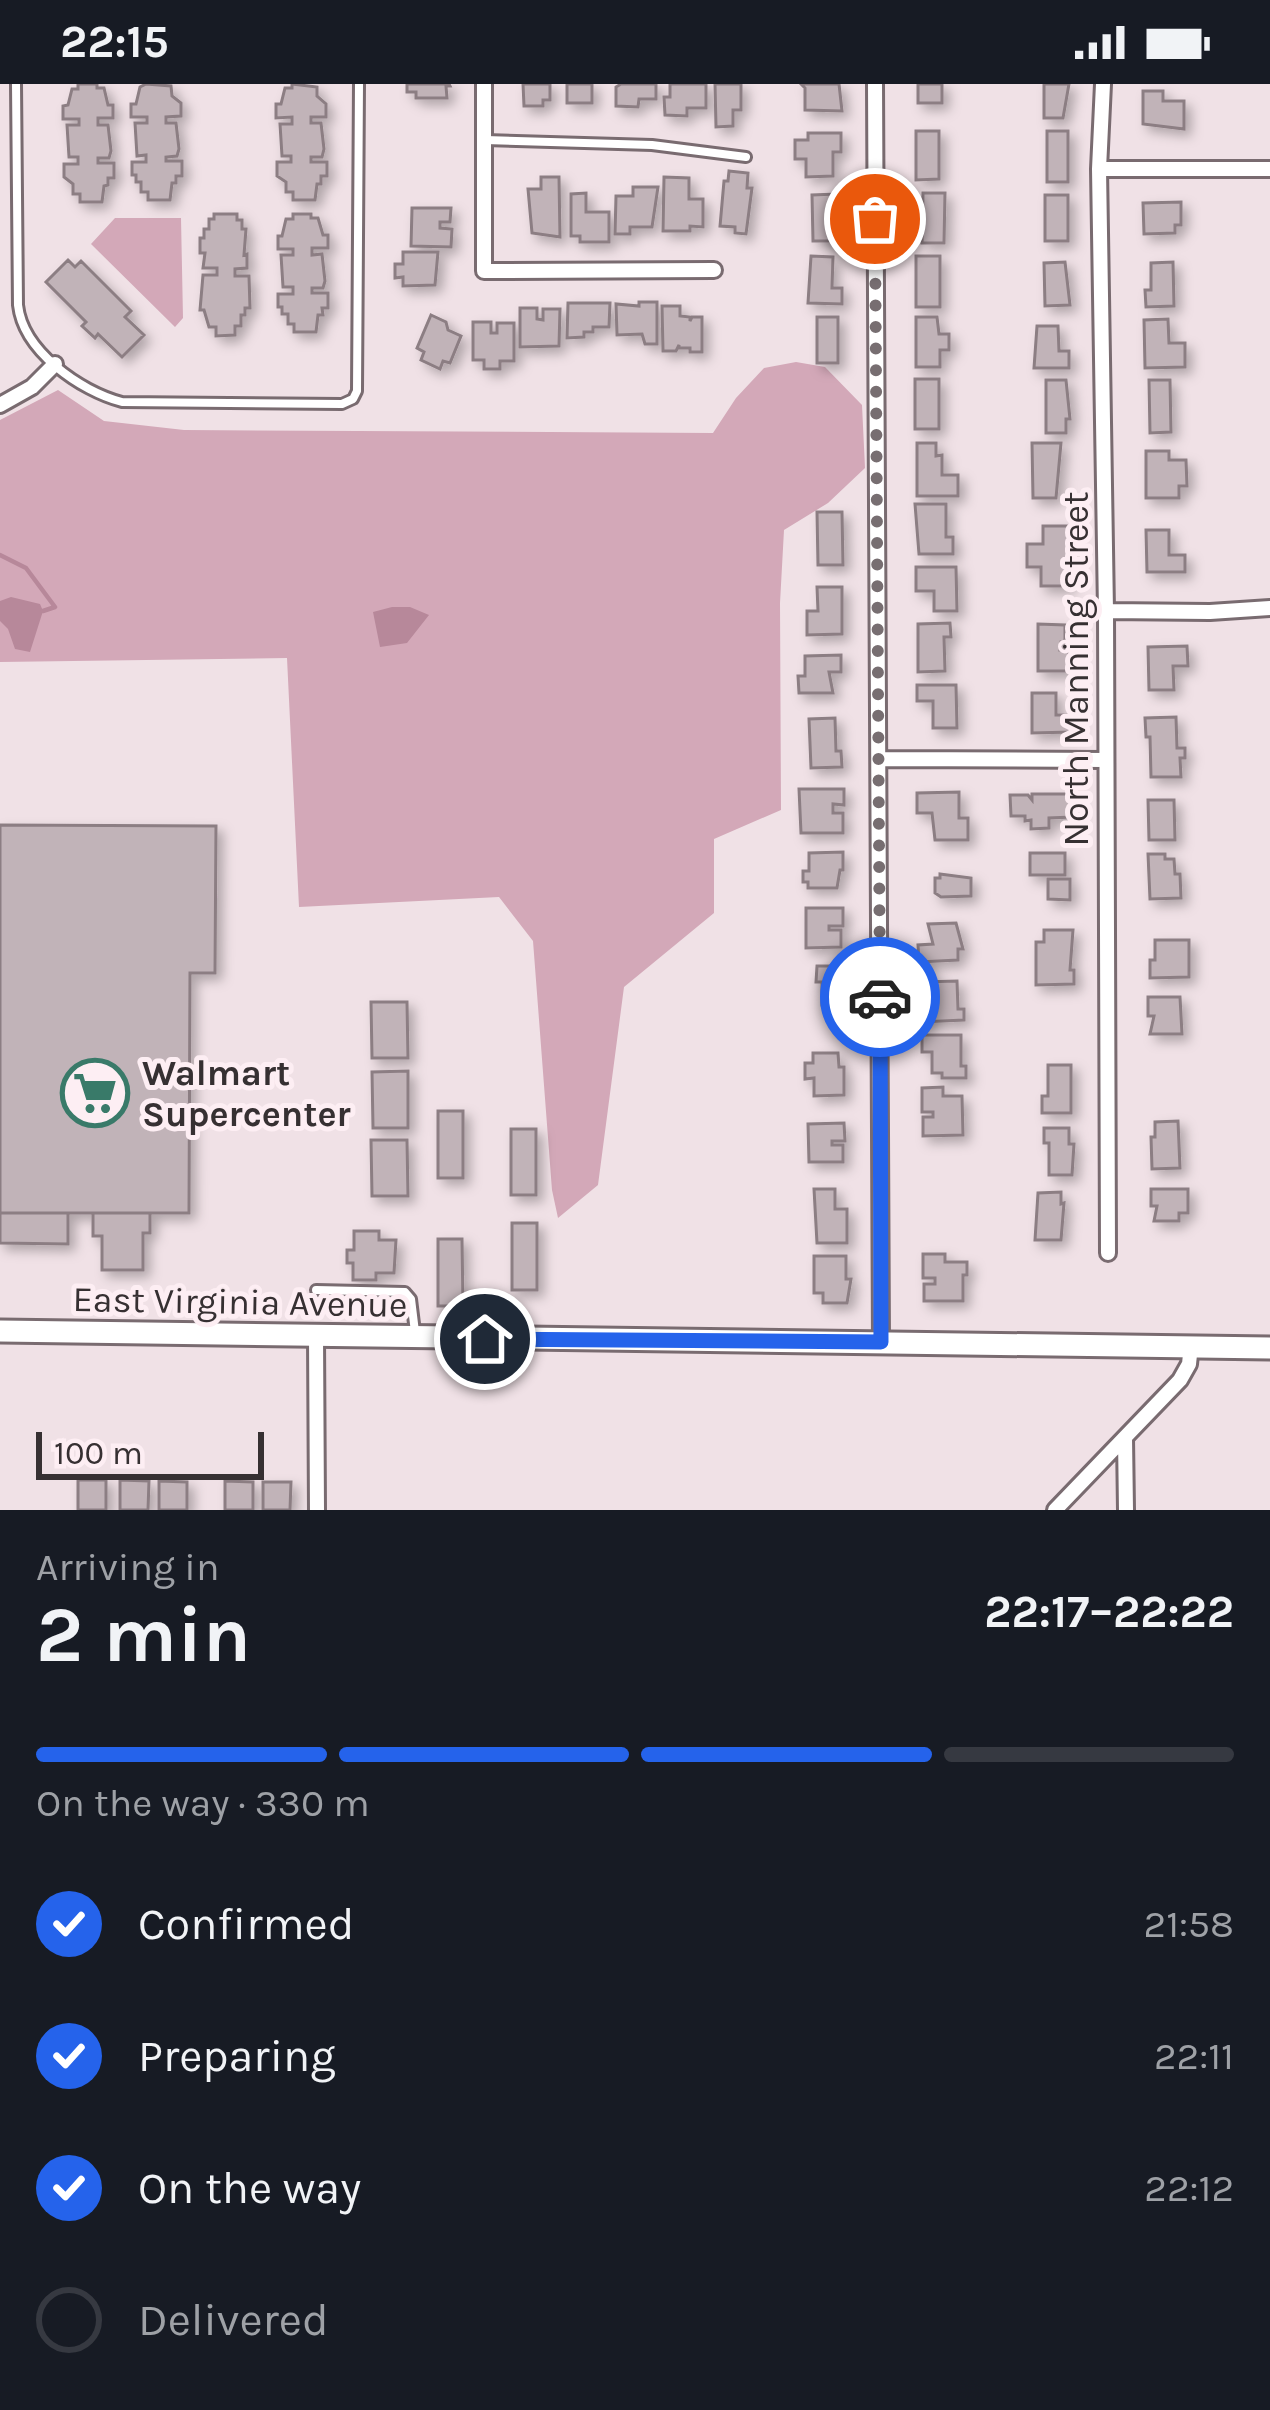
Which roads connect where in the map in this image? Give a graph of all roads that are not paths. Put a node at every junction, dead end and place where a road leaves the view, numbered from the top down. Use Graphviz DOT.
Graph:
graph roads {
  1 [pos="16,84"];
  2 [pos="358,84"];
  3 [pos="484,84"];
  4 [pos="875,84"];
  5 [pos="1102,84"];
  6 [pos="484,140"];
  7 [pos="746,157"];
  8 [pos="1099,169"];
  9 [pos="1270,170"];
  10 [pos="714,270"];
  11 [pos="56,364"];
  12 [pos="0,405"];
  13 [pos="1270,608"];
  14 [pos="1106,611"];
  15 [pos="879,759"];
  16 [pos="1106,760"];
  17 [pos="1108,1253"];
  18 [pos="316,1290"];
  19 [pos="0,1331"];
  20 [pos="316,1336"];
  21 [pos="416,1338"];
  22 [pos="881,1342"];
  23 [pos="1191,1345"];
  24 [pos="1270,1348"];
  25 [pos="1125,1438"];
  26 [pos="317,1510"];
  27 [pos="1055,1510"];
  28 [pos="1126,1510"];
  1 -- 11 [label="lane"];
  2 -- 11 [label="lane"];
  3 -- 6 [label="street"];
  4 -- 15 [label="street"];
  5 -- 8 [label="street, North Manning Street"];
  6 -- 7 [label="lane"];
  6 -- 10 [label="street"];
  8 -- 9 [label="street"];
  8 -- 14 [label="street, North Manning Street"];
  11 -- 12 [label="street"];
  13 -- 14 [label="street"];
  14 -- 16 [label="street, North Manning Street"];
  15 -- 16 [label="street"];
  15 -- 22 [label="street"];
  16 -- 17 [label="street, North Manning Street"];
  18 -- 21 [label="lane"];
  19 -- 20 [label="street, East Virginia Avenue"];
  20 -- 21 [label="street, East Virginia Avenue"];
  20 -- 26 [label="street"];
  21 -- 22 [label="street, East Virginia Avenue"];
  22 -- 23 [label="street, East Virginia Avenue"];
  23 -- 24 [label="street, East Virginia Avenue"];
  23 -- 25 [label="street"];
  25 -- 27 [label="street"];
  25 -- 28 [label="street"];
}
